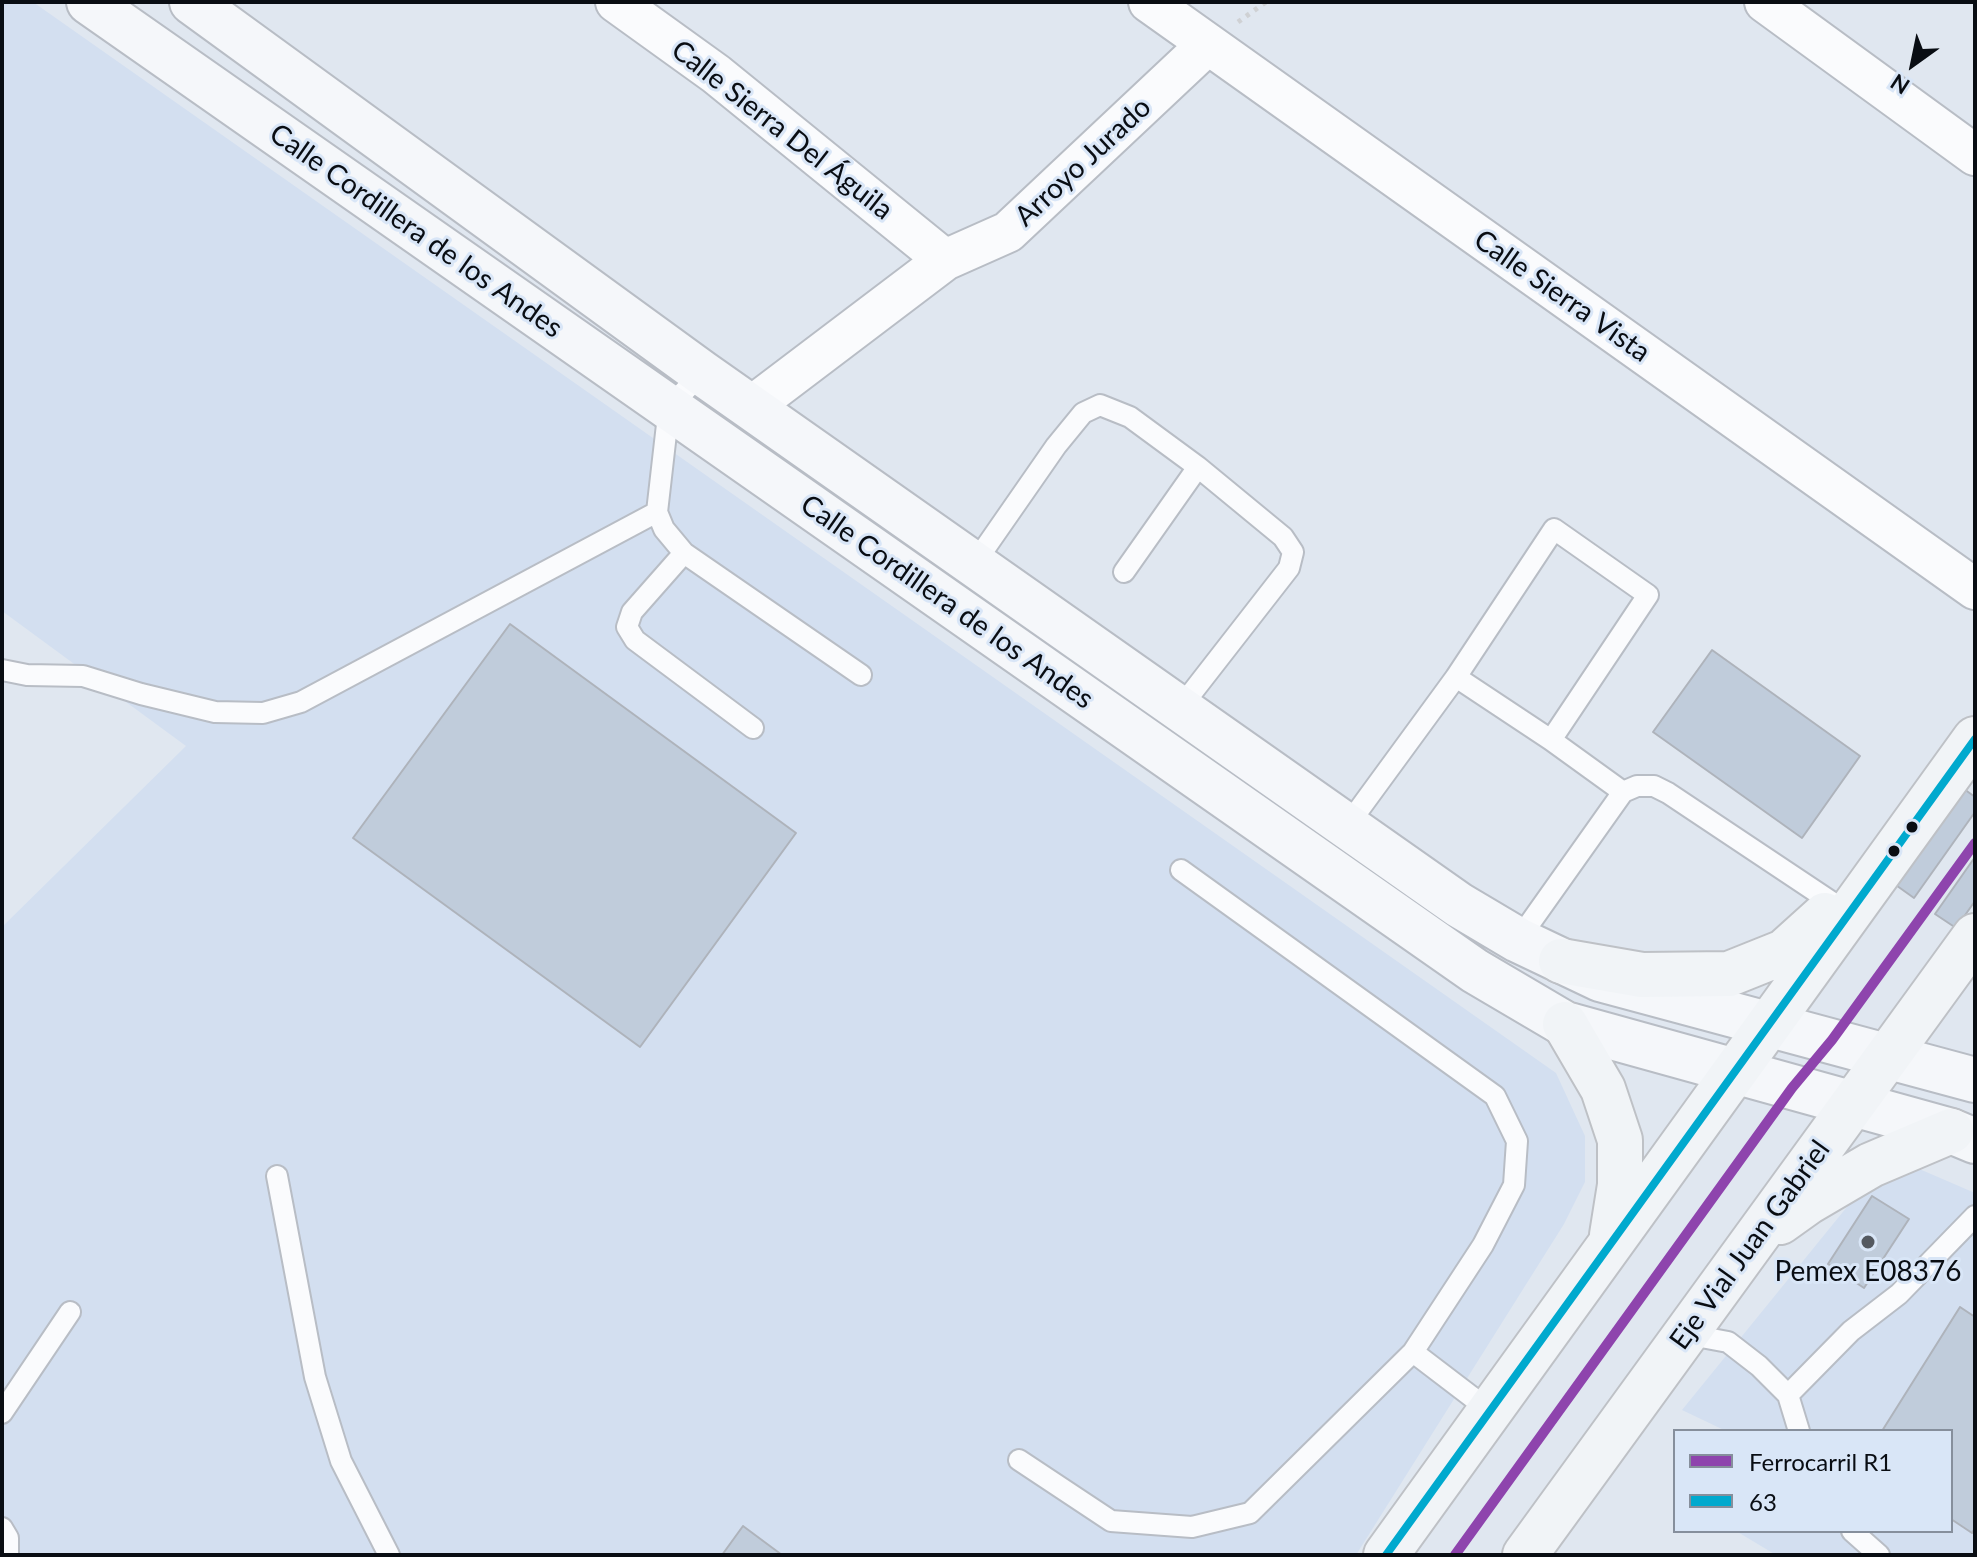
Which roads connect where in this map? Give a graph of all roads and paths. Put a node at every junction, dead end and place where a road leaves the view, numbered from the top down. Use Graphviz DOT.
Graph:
graph roads {
  1 [pos="89,2"];
  2 [pos="192,2"];
  3 [pos="616,2"];
  4 [pos="1149,2"];
  5 [pos="1765,2"];
  6 [pos="1208,44"];
  7 [pos="1975,155"];
  8 [pos="945,260"];
  9 [pos="702,373"];
  10 [pos="669,407"];
  11 [pos="751,407"];
  12 [pos="1198,467"];
  13 [pos="657,512"];
  14 [pos="684,553"];
  15 [pos="974,564"];
  16 [pos="1124,572"];
  17 [pos="1975,589"];
  18 [pos="2,670"];
  19 [pos="861,675"];
  20 [pos="1456,677"];
  21 [pos="1180,708"];
  22 [pos="753,728"];
  23 [pos="1975,739"];
  24 [pos="1551,740"];
  25 [pos="1623,792"];
  26 [pos="1347,826"];
  27 [pos="1181,870"];
  28 [pos="1877,873"];
  29 [pos="1836,905"];
  30 [pos="1975,936"];
  31 [pos="1518,940"];
  32 [pos="1561,961"];
  33 [pos="1565,1024"];
  34 [pos="1767,1024"];
  35 [pos="1889,1054"];
  36 [pos="1733,1070"];
  37 [pos="1975,1080"];
  38 [pos="1854,1104"];
  39 [pos="1963,1136"];
  40 [pos="277,1176"];
  41 [pos="1975,1216"];
  42 [pos="1611,1240"];
  43 [pos="1755,1240"];
  44 [pos="70,1312"];
  45 [pos="1684,1333"];
  46 [pos="1413,1352"];
  47 [pos="1788,1395"];
  48 [pos="1489,1410"];
  49 [pos="2,1413"];
  50 [pos="1798,1429"];
  51 [pos="1019,1460"];
  52 [pos="2,1528"];
  53 [pos="1854,1533"];
  54 [pos="8,1555"];
  55 [pos="389,1555"];
  56 [pos="1386,1555"];
  57 [pos="1525,1555"];
  58 [pos="1879,1555"];
  1 -- 10 [label="main road, Calle Cordillera de los Andes"];
  2 -- 9 [label="main road, Calle Cordillera de los Andes"];
  3 -- 8 [label="street, Calle Sierra Del Águila"];
  4 -- 6 [label="street, Calle Sierra Vista"];
  5 -- 7 [label="street"];
  6 -- 8 [label="street, Arroyo Jurado"];
  6 -- 17 [label="street, Calle Sierra Vista"];
  8 -- 11 [label="street, Arroyo Jurado"];
  9 -- 10 [label="lane"];
  9 -- 11 [label="main road, Calle Cordillera de los Andes"];
  10 -- 13 [label="lane"];
  10 -- 33 [label="main road, Calle Cordillera de los Andes"];
  11 -- 15 [label="main road, Calle Cordillera de los Andes"];
  12 -- 15 [label="lane"];
  12 -- 16 [label="lane"];
  12 -- 21 [label="lane"];
  13 -- 14 [label="lane"];
  13 -- 18 [label="lane"];
  14 -- 19 [label="lane"];
  14 -- 22 [label="lane"];
  15 -- 21 [label="main road, Calle Cordillera de los Andes"];
  20 -- 24 [label="lane"];
  20 -- 24 [label="lane"];
  20 -- 26 [label="lane"];
  21 -- 26 [label="main road, Calle Cordillera de los Andes"];
  23 -- 28 [label="main road"];
  24 -- 25 [label="lane"];
  25 -- 29 [label="lane"];
  25 -- 31 [label="lane"];
  26 -- 31 [label="main road, Calle Cordillera de los Andes"];
  27 -- 46 [label="lane"];
  28 -- 29 [label="main road"];
  28 -- 34 [label="main road"];
  29 -- 32 [label="main road"];
  30 -- 35 [label="main road, Eje Vial Juan Gabriel"];
  31 -- 32 [label="main road, Calle Cordillera de los Andes"];
  32 -- 34 [label="main road, Calle Cordillera de los Andes"];
  33 -- 36 [label="main road, Calle Cordillera de los Andes"];
  33 -- 42 [label="main road"];
  34 -- 35 [label="main road, Calle Cordillera de los Andes"];
  34 -- 36 [label="main road"];
  35 -- 37 [label="main road, Calle Cordillera de los Andes"];
  35 -- 38 [label="main road, Eje Vial Juan Gabriel"];
  36 -- 38 [label="main road, Calle Cordillera de los Andes"];
  36 -- 42 [label="main road"];
  38 -- 39 [label="main road, Calle Cordillera de los Andes"];
  38 -- 43 [label="main road, Eje Vial Juan Gabriel"];
  39 -- 43 [label="main road"];
  40 -- 55 [label="lane"];
  41 -- 47 [label="lane"];
  42 -- 48 [label="main road"];
  43 -- 45 [label="main road, Eje Vial Juan Gabriel"];
  44 -- 49 [label="lane"];
  45 -- 47 [label="lane"];
  45 -- 57 [label="main road, Eje Vial Juan Gabriel"];
  46 -- 48 [label="lane"];
  46 -- 51 [label="lane"];
  47 -- 50 [label="lane"];
  48 -- 56 [label="main road"];
  52 -- 54 [label="lane"];
  53 -- 58 [label="lane"];
}
